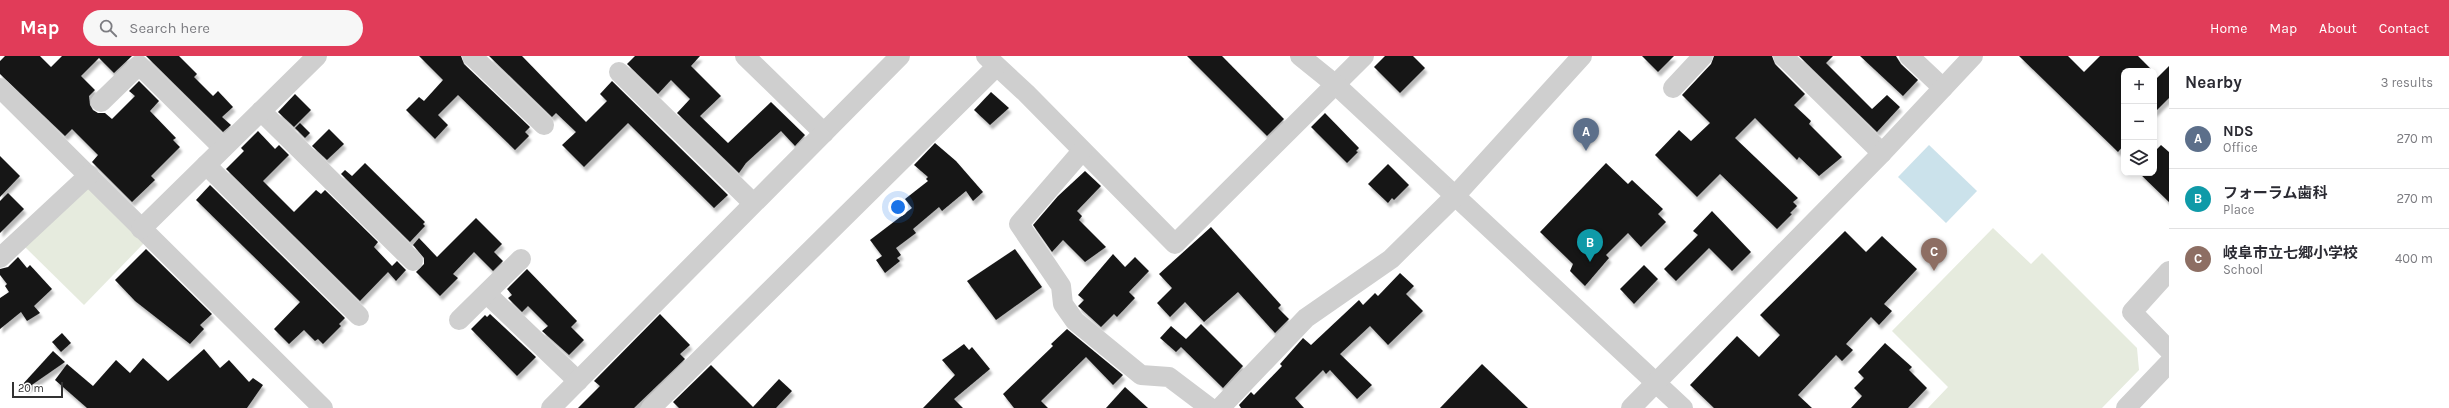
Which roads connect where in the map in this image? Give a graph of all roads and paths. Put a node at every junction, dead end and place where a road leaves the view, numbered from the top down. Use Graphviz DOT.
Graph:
graph roads {
  1 [pos="317,56"];
  2 [pos="472,56"];
  3 [pos="745,56"];
  4 [pos="900,56"];
  5 [pos="1300,56"];
  6 [pos="1364,56"];
  7 [pos="1582,56"];
  8 [pos="1703,56"];
  9 [pos="1783,56"];
  10 [pos="1909,56"];
  11 [pos="1973,56"];
  12 [pos="991,61"];
  13 [pos="619,72"];
  14 [pos="1336,85"];
  15 [pos="0,88"];
  16 [pos="1673,88"];
  17 [pos="1943,88"];
  18 [pos="101,102"];
  19 [pos="261,111"];
  20 [pos="544,125"];
  21 [pos="824,133"];
  22 [pos="223,148"];
  23 [pos="1082,151"];
  24 [pos="1882,153"];
  25 [pos="206,165"];
  26 [pos="89,175"];
  27 [pos="1454,197"];
  28 [pos="753,203"];
  29 [pos="141,229"];
  30 [pos="0,258"];
  31 [pos="521,259"];
  32 [pos="414,261"];
  33 [pos="2169,271"];
  34 [pos="487,294"];
  35 [pos="359,316"];
  36 [pos="459,320"];
  37 [pos="2169,350"];
  38 [pos="2169,363"];
  39 [pos="578,381"];
  40 [pos="1655,382"];
  41 [pos="323,408"];
  42 [pos="551,408"];
  43 [pos="651,408"];
  44 [pos="1210,408"];
  45 [pos="1220,408"];
  46 [pos="1631,408"];
  47 [pos="1683,408"];
  48 [pos="2126,408"];
  1 -- 19 [label="street"];
  2 -- 20 [label="street"];
  3 -- 21 [label="street"];
  4 -- 21 [label="street"];
  5 -- 14 [label="street"];
  6 -- 14 [label="street"];
  7 -- 27 [label="street"];
  8 -- 16 [label="street"];
  9 -- 24 [label="street"];
  10 -- 17 [label="street"];
  11 -- 17 [label="street"];
  12 -- 23 [label="street"];
  12 -- 43 [label="street"];
  13 -- 28 [label="street"];
  14 -- 23 [label="street"];
  14 -- 27 [label="street"];
  15 -- 26 [label="street"];
  17 -- 24 [label="street"];
  18 -- 22 [label="street"];
  19 -- 22 [label="street"];
  19 -- 32 [label="street"];
  21 -- 28 [label="street"];
  22 -- 25 [label="street"];
  23 -- 44 [label="street"];
  24 -- 40 [label="street"];
  25 -- 29 [label="street"];
  25 -- 35 [label="street"];
  26 -- 29 [label="street"];
  26 -- 30 [label="street"];
  27 -- 40 [label="street"];
  27 -- 45 [label="street"];
  28 -- 39 [label="street"];
  29 -- 41 [label="street"];
  31 -- 34 [label="street"];
  33 -- 37 [label="street"];
  34 -- 36 [label="street"];
  34 -- 39 [label="street"];
  38 -- 48 [label="street"];
  39 -- 42 [label="street"];
  40 -- 46 [label="street"];
  40 -- 47 [label="street"];
}
